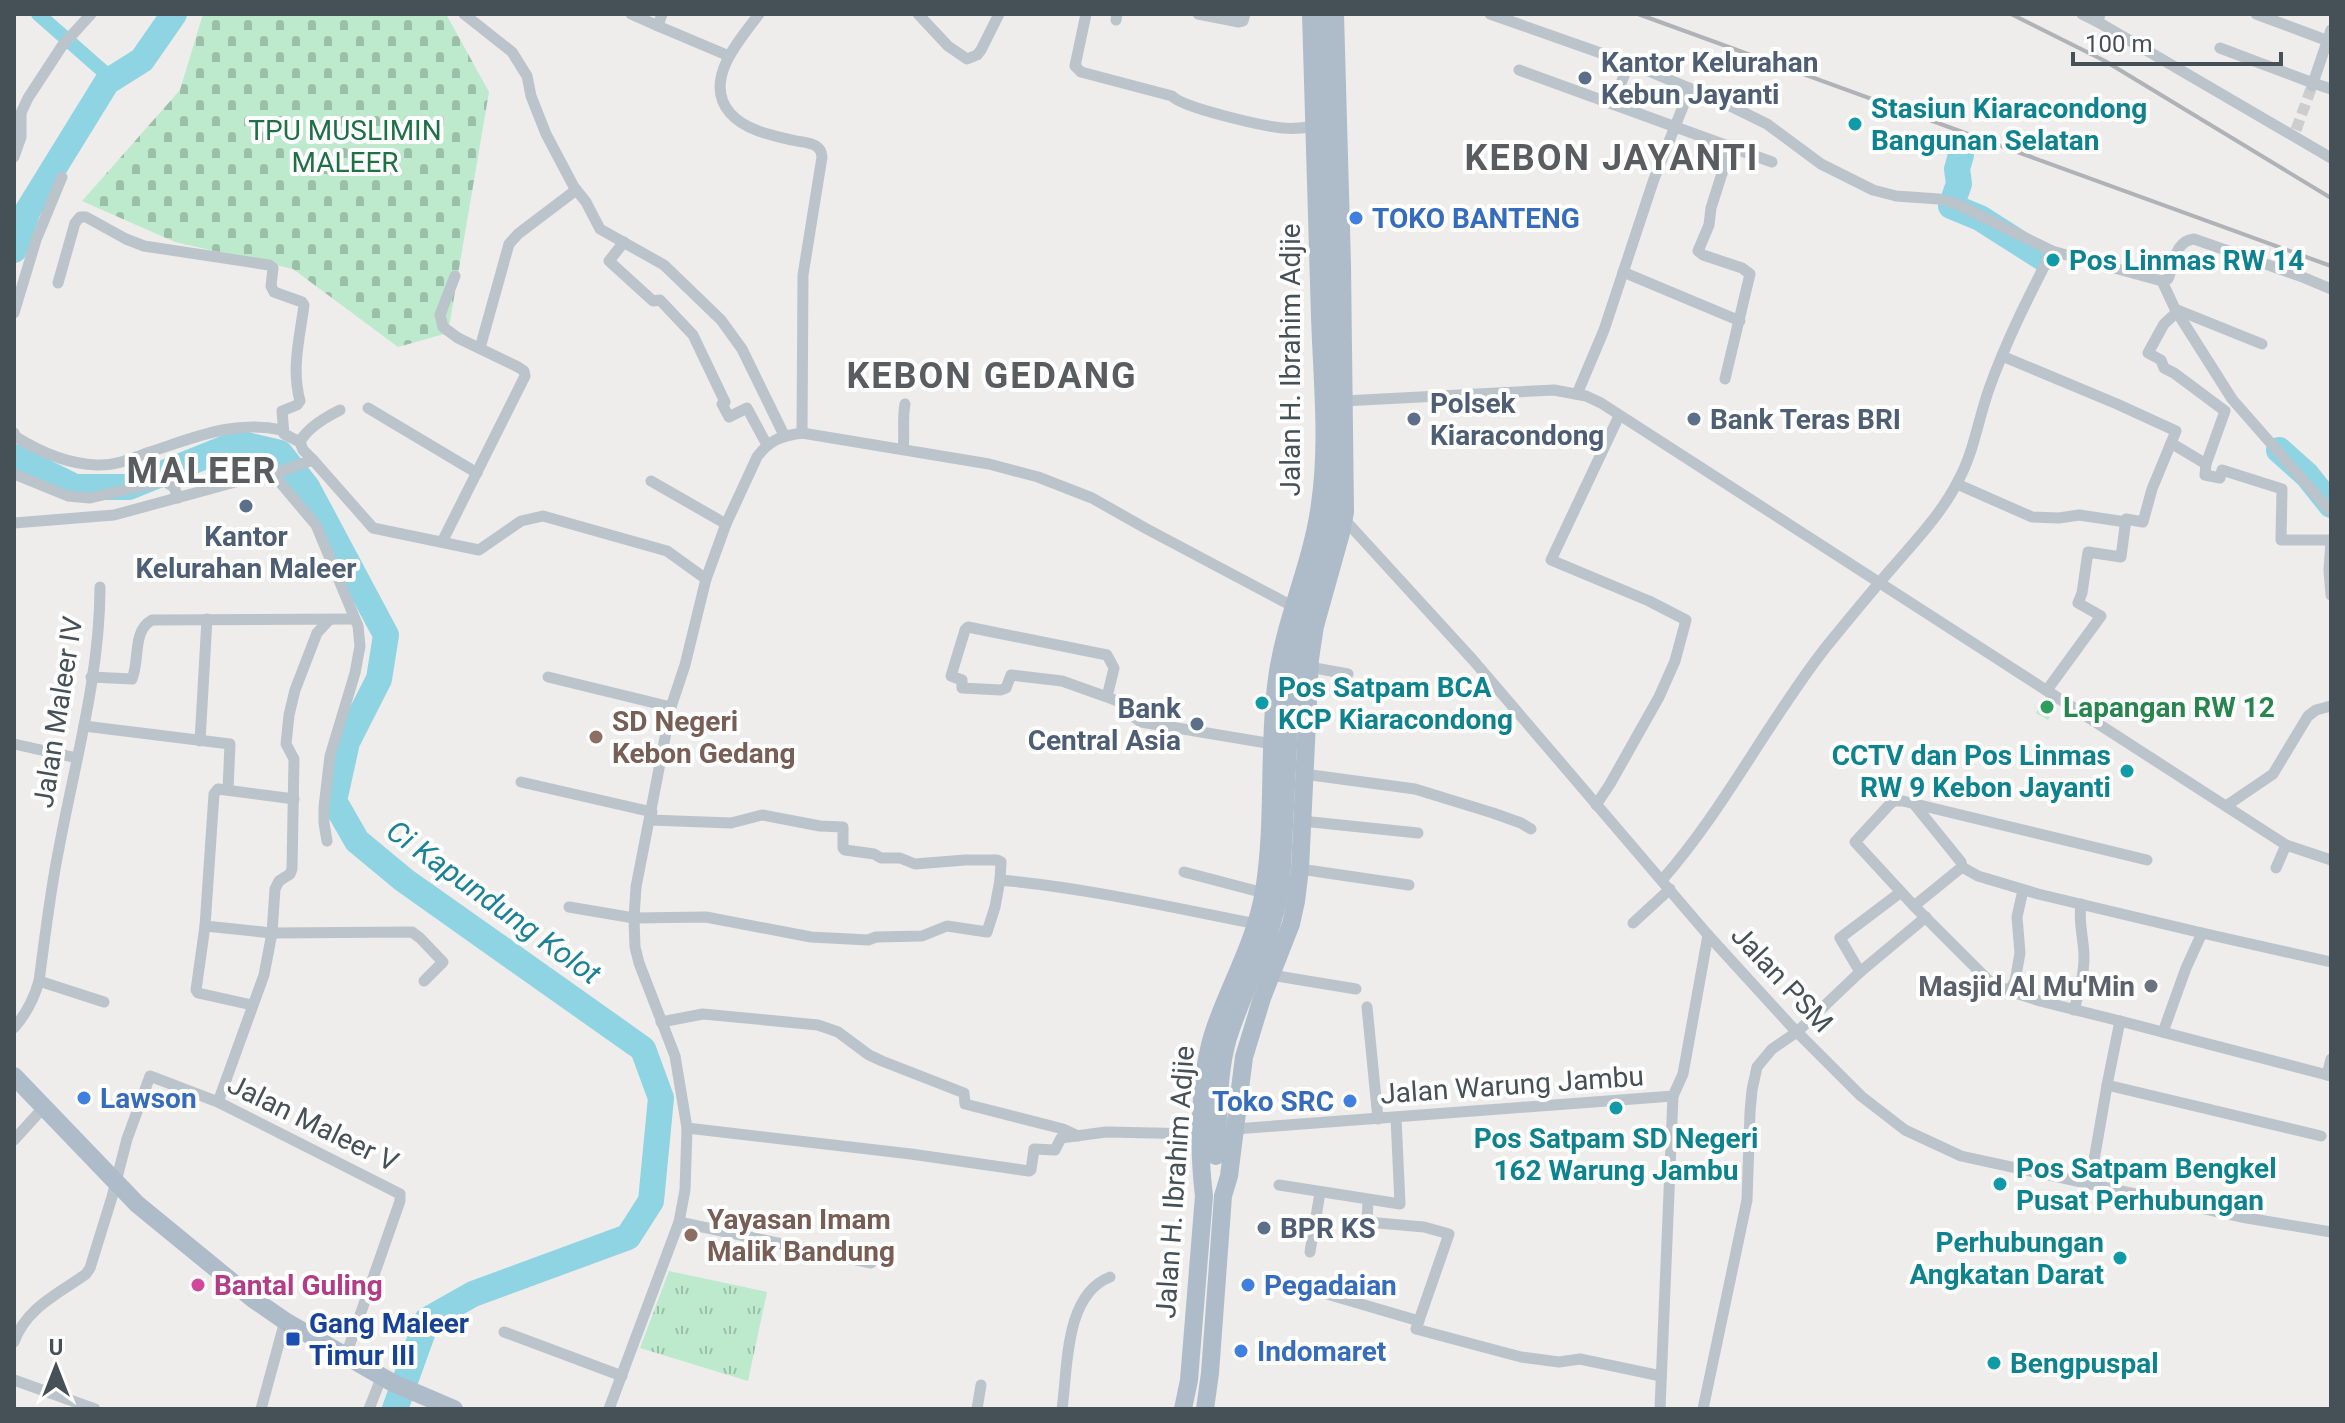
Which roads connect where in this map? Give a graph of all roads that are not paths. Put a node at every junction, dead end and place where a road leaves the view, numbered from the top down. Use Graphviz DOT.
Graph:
graph roads {
  1 [pos="91,14"];
  2 [pos="464,14"];
  3 [pos="631,14"];
  4 [pos="759,14"];
  5 [pos="918,14"];
  6 [pos="999,14"];
  7 [pos="1086,14"];
  8 [pos="1198,14"];
  9 [pos="1245,14"];
  10 [pos="1311,14"];
  11 [pos="1323,14"];
  12 [pos="1335,14"];
  13 [pos="1490,14"];
  14 [pos="2082,14"];
  15 [pos="2256,14"];
  16 [pos="2099,18"];
  17 [pos="660,20"];
  18 [pos="2330,38"];
  19 [pos="2220,48"];
  20 [pos="729,56"];
  21 [pos="1629,63"];
  22 [pos="1519,70"];
  23 [pos="2312,84"];
  24 [pos="1690,89"];
  25 [pos="2331,89"];
  26 [pos="1613,104"];
  27 [pos="1314,126"];
  28 [pos="1674,127"];
  29 [pos="1730,148"];
  30 [pos="14,157"];
  31 [pos="2331,158"];
  32 [pos="1772,162"];
  33 [pos="62,177"];
  34 [pos="576,190"];
  35 [pos="624,242"];
  36 [pos="2052,251"];
  37 [pos="1623,272"];
  38 [pos="455,276"];
  39 [pos="2162,281"];
  40 [pos="58,283"];
  41 [pos="2331,289"];
  42 [pos="2179,312"];
  43 [pos="14,313"];
  44 [pos="1740,321"];
  45 [pos="2262,344"];
  46 [pos="480,348"];
  47 [pos="2002,356"];
  48 [pos="1725,379"];
  49 [pos="1577,394"];
  50 [pos="905,404"];
  51 [pos="368,408"];
  52 [pos="340,410"];
  53 [pos="1343,410"];
  54 [pos="1619,416"];
  55 [pos="1324,419"];
  56 [pos="282,430"];
  57 [pos="14,433"];
  58 [pos="802,433"];
  59 [pos="784,435"];
  60 [pos="300,442"];
  61 [pos="2171,443"];
  62 [pos="767,445"];
  63 [pos="903,449"];
  64 [pos="311,460"];
  65 [pos="2206,464"];
  66 [pos="477,473"];
  67 [pos="14,474"];
  68 [pos="273,474"];
  69 [pos="651,481"];
  70 [pos="1957,484"];
  71 [pos="178,498"];
  72 [pos="1320,508"];
  73 [pos="2331,512"];
  74 [pos="1344,521"];
  75 [pos="2126,522"];
  76 [pos="14,523"];
  77 [pos="726,524"];
  78 [pos="1315,530"];
  79 [pos="442,542"];
  80 [pos="706,579"];
  81 [pos="1880,582"];
  82 [pos="100,587"];
  83 [pos="2331,595"];
  84 [pos="1292,606"];
  85 [pos="207,619"];
  86 [pos="354,619"];
  87 [pos="329,620"];
  88 [pos="1309,667"];
  89 [pos="1348,674"];
  90 [pos="91,677"];
  91 [pos="548,677"];
  92 [pos="2047,690"];
  93 [pos="1107,697"];
  94 [pos="2331,706"];
  95 [pos="671,707"];
  96 [pos="84,726"];
  97 [pos="200,741"];
  98 [pos="14,744"];
  99 [pos="1273,744"];
  100 [pos="77,758"];
  101 [pos="1304,774"];
  102 [pos="521,782"];
  103 [pos="228,790"];
  104 [pos="294,799"];
  105 [pos="1914,804"];
  106 [pos="1596,805"];
  107 [pos="2226,806"];
  108 [pos="651,816"];
  109 [pos="1302,821"];
  110 [pos="1531,829"];
  111 [pos="1418,833"];
  112 [pos="327,841"];
  113 [pos="2286,845"];
  114 [pos="2147,860"];
  115 [pos="2331,860"];
  116 [pos="1962,867"];
  117 [pos="2276,868"];
  118 [pos="1300,869"];
  119 [pos="1184,872"];
  120 [pos="1000,880"];
  121 [pos="1666,884"];
  122 [pos="1409,885"];
  123 [pos="2023,890"];
  124 [pos="1901,892"];
  125 [pos="1264,893"];
  126 [pos="2081,904"];
  127 [pos="1914,906"];
  128 [pos="569,907"];
  129 [pos="1926,917"];
  130 [pos="634,918"];
  131 [pos="1633,923"];
  132 [pos="1256,924"];
  133 [pos="205,926"];
  134 [pos="272,933"];
  135 [pos="2202,933"];
  136 [pos="1708,935"];
  137 [pos="2331,962"];
  138 [pos="1860,972"];
  139 [pos="1271,975"];
  140 [pos="39,981"];
  141 [pos="424,981"];
  142 [pos="1356,989"];
  143 [pos="2009,991"];
  144 [pos="104,1002"];
  145 [pos="252,1005"];
  146 [pos="1367,1007"];
  147 [pos="2074,1010"];
  148 [pos="2120,1021"];
  149 [pos="660,1026"];
  150 [pos="14,1028"];
  151 [pos="1797,1032"];
  152 [pos="2163,1032"];
  153 [pos="2331,1059"];
  154 [pos="2329,1075"];
  155 [pos="14,1076"];
  156 [pos="2107,1085"];
  157 [pos="1673,1096"];
  158 [pos="218,1102"];
  159 [pos="44,1107"];
  160 [pos="1396,1118"];
  161 [pos="1378,1119"];
  162 [pos="687,1128"];
  163 [pos="1235,1129"];
  164 [pos="1201,1134"];
  165 [pos="1081,1135"];
  166 [pos="2321,1136"];
  167 [pos="14,1140"];
  168 [pos="116,1182"];
  169 [pos="2090,1183"];
  170 [pos="1279,1185"];
  171 [pos="1320,1193"];
  172 [pos="1214,1194"];
  173 [pos="1368,1201"];
  174 [pos="679,1222"];
  175 [pos="2331,1232"];
  176 [pos="1310,1252"];
  177 [pos="871,1263"];
  178 [pos="1110,1277"];
  179 [pos="1327,1294"];
  180 [pos="285,1321"];
  181 [pos="1419,1321"];
  182 [pos="504,1332"];
  183 [pos="14,1342"];
  184 [pos="346,1355"];
  185 [pos="622,1376"];
  186 [pos="1661,1376"];
  187 [pos="388,1379"];
  188 [pos="14,1380"];
  189 [pos="981,1385"];
  190 [pos="421,1400"];
  191 [pos="95,1409"];
  192 [pos="261,1409"];
  193 [pos="369,1409"];
  194 [pos="454,1409"];
  195 [pos="609,1409"];
  196 [pos="977,1409"];
  197 [pos="1062,1409"];
  198 [pos="1183,1409"];
  199 [pos="1205,1409"];
  200 [pos="1660,1409"];
  201 [pos="1703,1409"];
  1 -- 30 [label="street"];
  2 -- 34 [label="street"];
  3 -- 17 [label="street"];
  4 -- 20 [label="street"];
  5 -- 6 [label="street"];
  7 -- 27 [label="street"];
  8 -- 9 [label="street"];
  10 -- 27 [label="main road, Jalan H. Ibrahim Adjie"];
  11 -- 172 [label="main road, bridge"];
  12 -- 53 [label="main road, Jalan H. Ibrahim Adjie"];
  13 -- 21 [label="street"];
  14 -- 16 [label="street"];
  15 -- 18 [label="street"];
  16 -- 31 [label="street"];
  17 -- 20 [label="street"];
  18 -- 23 [label="street"];
  19 -- 23 [label="street"];
  20 -- 58 [label="street"];
  21 -- 24 [label="street"];
  21 -- 26 [label="street"];
  22 -- 26 [label="street"];
  23 -- 25 [label="street"];
  24 -- 28 [label="street"];
  24 -- 36 [label="street"];
  26 -- 28 [label="street"];
  27 -- 55 [label="main road, Jalan H. Ibrahim Adjie"];
  28 -- 29 [label="street"];
  28 -- 37 [label="street"];
  29 -- 32 [label="street"];
  29 -- 44 [label="street"];
  33 -- 43 [label="street"];
  34 -- 35 [label="street"];
  34 -- 46 [label="street"];
  35 -- 59 [label="street"];
  35 -- 62 [label="street"];
  36 -- 39 [label="street"];
  36 -- 47 [label="street"];
  37 -- 44 [label="street"];
  37 -- 49 [label="street"];
  38 -- 46 [label="street"];
  39 -- 41 [label="street"];
  39 -- 42 [label="street"];
  40 -- 56 [label="street"];
  42 -- 45 [label="street"];
  42 -- 65 [label="street"];
  42 -- 73 [label="street"];
  44 -- 48 [label="street"];
  46 -- 66 [label="street"];
  47 -- 61 [label="street"];
  47 -- 70 [label="street"];
  49 -- 53 [label="street"];
  49 -- 54 [label="street"];
  50 -- 63 [label="street"];
  51 -- 66 [label="street"];
  52 -- 60 [label="street"];
  53 -- 55 [label="main road"];
  53 -- 74 [label="main road, Jalan H. Ibrahim Adjie"];
  54 -- 81 [label="street"];
  54 -- 106 [label="street"];
  55 -- 72 [label="main road, Jalan H. Ibrahim Adjie"];
  56 -- 57 [label="street"];
  56 -- 60 [label="street"];
  58 -- 59 [label="street"];
  58 -- 63 [label="street"];
  59 -- 62 [label="street"];
  60 -- 64 [label="street"];
  61 -- 65 [label="street"];
  61 -- 75 [label="street"];
  62 -- 77 [label="street"];
  63 -- 84 [label="street"];
  64 -- 68 [label="street"];
  64 -- 79 [label="street"];
  65 -- 83 [label="street"];
  66 -- 79 [label="street"];
  67 -- 71 [label="street"];
  68 -- 71 [label="street"];
  68 -- 86 [label="street"];
  69 -- 77 [label="street"];
  70 -- 75 [label="street"];
  70 -- 81 [label="street"];
  71 -- 76 [label="street"];
  72 -- 74 [label="main road"];
  72 -- 78 [label="main road, Jalan H. Ibrahim Adjie"];
  74 -- 78 [label="main road"];
  74 -- 88 [label="main road, Jalan H. Ibrahim Adjie"];
  74 -- 106 [label="street, Jalan PSM"];
  75 -- 92 [label="street"];
  77 -- 80 [label="street"];
  78 -- 84 [label="main road, Jalan H. Ibrahim Adjie"];
  79 -- 80 [label="street"];
  80 -- 95 [label="street"];
  81 -- 92 [label="street"];
  81 -- 121 [label="street"];
  82 -- 90 [label="street, Jalan Maleer IV"];
  84 -- 99 [label="main road, Jalan H. Ibrahim Adjie"];
  85 -- 87 [label="street"];
  85 -- 90 [label="street"];
  85 -- 97 [label="street"];
  86 -- 87 [label="street"];
  86 -- 112 [label="street"];
  87 -- 104 [label="street"];
  88 -- 89 [label="street"];
  88 -- 101 [label="main road, Jalan H. Ibrahim Adjie"];
  90 -- 96 [label="street, Jalan Maleer IV"];
  91 -- 95 [label="street"];
  92 -- 107 [label="street"];
  93 -- 93 [label="street"];
  93 -- 99 [label="street"];
  94 -- 107 [label="street"];
  95 -- 108 [label="street"];
  96 -- 97 [label="street"];
  96 -- 100 [label="street, Jalan Maleer IV"];
  97 -- 103 [label="street"];
  98 -- 100 [label="street"];
  99 -- 125 [label="main road, Jalan H. Ibrahim Adjie"];
  100 -- 140 [label="street, Jalan Maleer IV"];
  101 -- 109 [label="main road, Jalan H. Ibrahim Adjie"];
  101 -- 110 [label="street"];
  102 -- 108 [label="street"];
  103 -- 104 [label="street"];
  103 -- 133 [label="street"];
  104 -- 134 [label="street"];
  105 -- 114 [label="street"];
  105 -- 116 [label="street"];
  105 -- 124 [label="street"];
  106 -- 121 [label="street, Jalan PSM"];
  107 -- 113 [label="street"];
  108 -- 120 [label="street"];
  108 -- 130 [label="street"];
  109 -- 111 [label="street"];
  109 -- 118 [label="main road, Jalan H. Ibrahim Adjie"];
  113 -- 115 [label="street"];
  113 -- 117 [label="street"];
  116 -- 123 [label="street"];
  116 -- 127 [label="street"];
  118 -- 122 [label="street"];
  118 -- 139 [label="main road, Jalan H. Ibrahim Adjie"];
  119 -- 125 [label="street"];
  120 -- 130 [label="street"];
  120 -- 132 [label="street"];
  121 -- 131 [label="street"];
  121 -- 136 [label="street, Jalan PSM"];
  123 -- 126 [label="street"];
  123 -- 143 [label="street"];
  124 -- 127 [label="street"];
  124 -- 138 [label="street"];
  125 -- 132 [label="main road, Jalan H. Ibrahim Adjie"];
  126 -- 135 [label="street"];
  126 -- 147 [label="street"];
  127 -- 129 [label="street"];
  128 -- 130 [label="street"];
  129 -- 138 [label="street"];
  129 -- 143 [label="street"];
  130 -- 149 [label="street"];
  132 -- 164 [label="main road, Jalan H. Ibrahim Adjie"];
  133 -- 134 [label="street"];
  133 -- 145 [label="street"];
  134 -- 141 [label="street"];
  134 -- 145 [label="street"];
  135 -- 137 [label="street"];
  135 -- 152 [label="street"];
  136 -- 151 [label="street, Jalan PSM"];
  136 -- 157 [label="street"];
  138 -- 151 [label="street"];
  139 -- 142 [label="street"];
  139 -- 163 [label="main road, Jalan H. Ibrahim Adjie"];
  140 -- 144 [label="street"];
  140 -- 150 [label="street, Jalan Maleer IV"];
  143 -- 147 [label="street"];
  145 -- 158 [label="street"];
  146 -- 161 [label="street"];
  147 -- 148 [label="street"];
  148 -- 152 [label="street"];
  148 -- 156 [label="street"];
  149 -- 162 [label="street"];
  149 -- 165 [label="street"];
  151 -- 169 [label="street, Jalan PSM"];
  151 -- 201 [label="street"];
  152 -- 154 [label="street"];
  153 -- 154 [label="street"];
  155 -- 159 [label="main road"];
  156 -- 166 [label="street"];
  156 -- 169 [label="street"];
  157 -- 160 [label="street, Jalan Warung Jambu"];
  157 -- 186 [label="street, Jalan Warung Jambu"];
  158 -- 168 [label="street, Jalan Maleer V"];
  158 -- 184 [label="street, Jalan Maleer V"];
  159 -- 167 [label="street"];
  159 -- 168 [label="main road"];
  160 -- 161 [label="street, Jalan Warung Jambu"];
  160 -- 173 [label="street"];
  161 -- 163 [label="street, Jalan Warung Jambu"];
  162 -- 165 [label="street"];
  162 -- 174 [label="street"];
  163 -- 172 [label="main road, Jalan H. Ibrahim Adjie"];
  164 -- 165 [label="street"];
  164 -- 172 [label="main road, Jalan H. Ibrahim Adjie"];
  168 -- 180 [label="main road"];
  168 -- 183 [label="street"];
  169 -- 175 [label="street, Jalan PSM"];
  170 -- 171 [label="street"];
  171 -- 173 [label="street"];
  171 -- 176 [label="street"];
  172 -- 198 [label="main road, Jalan H. Ibrahim Adjie"];
  172 -- 199 [label="main road, Jalan H. Ibrahim Adjie"];
  173 -- 181 [label="street"];
  174 -- 177 [label="street"];
  174 -- 185 [label="street"];
  178 -- 197 [label="street"];
  179 -- 181 [label="street"];
  180 -- 184 [label="main road"];
  180 -- 192 [label="street"];
  181 -- 186 [label="street"];
  182 -- 185 [label="street"];
  184 -- 187 [label="main road"];
  185 -- 195 [label="street"];
  186 -- 200 [label="street, Jalan Warung Jambu"];
  187 -- 190 [label="main road"];
  187 -- 193 [label="street"];
  188 -- 191 [label="street"];
  189 -- 196 [label="street"];
  190 -- 194 [label="main road"];
}
